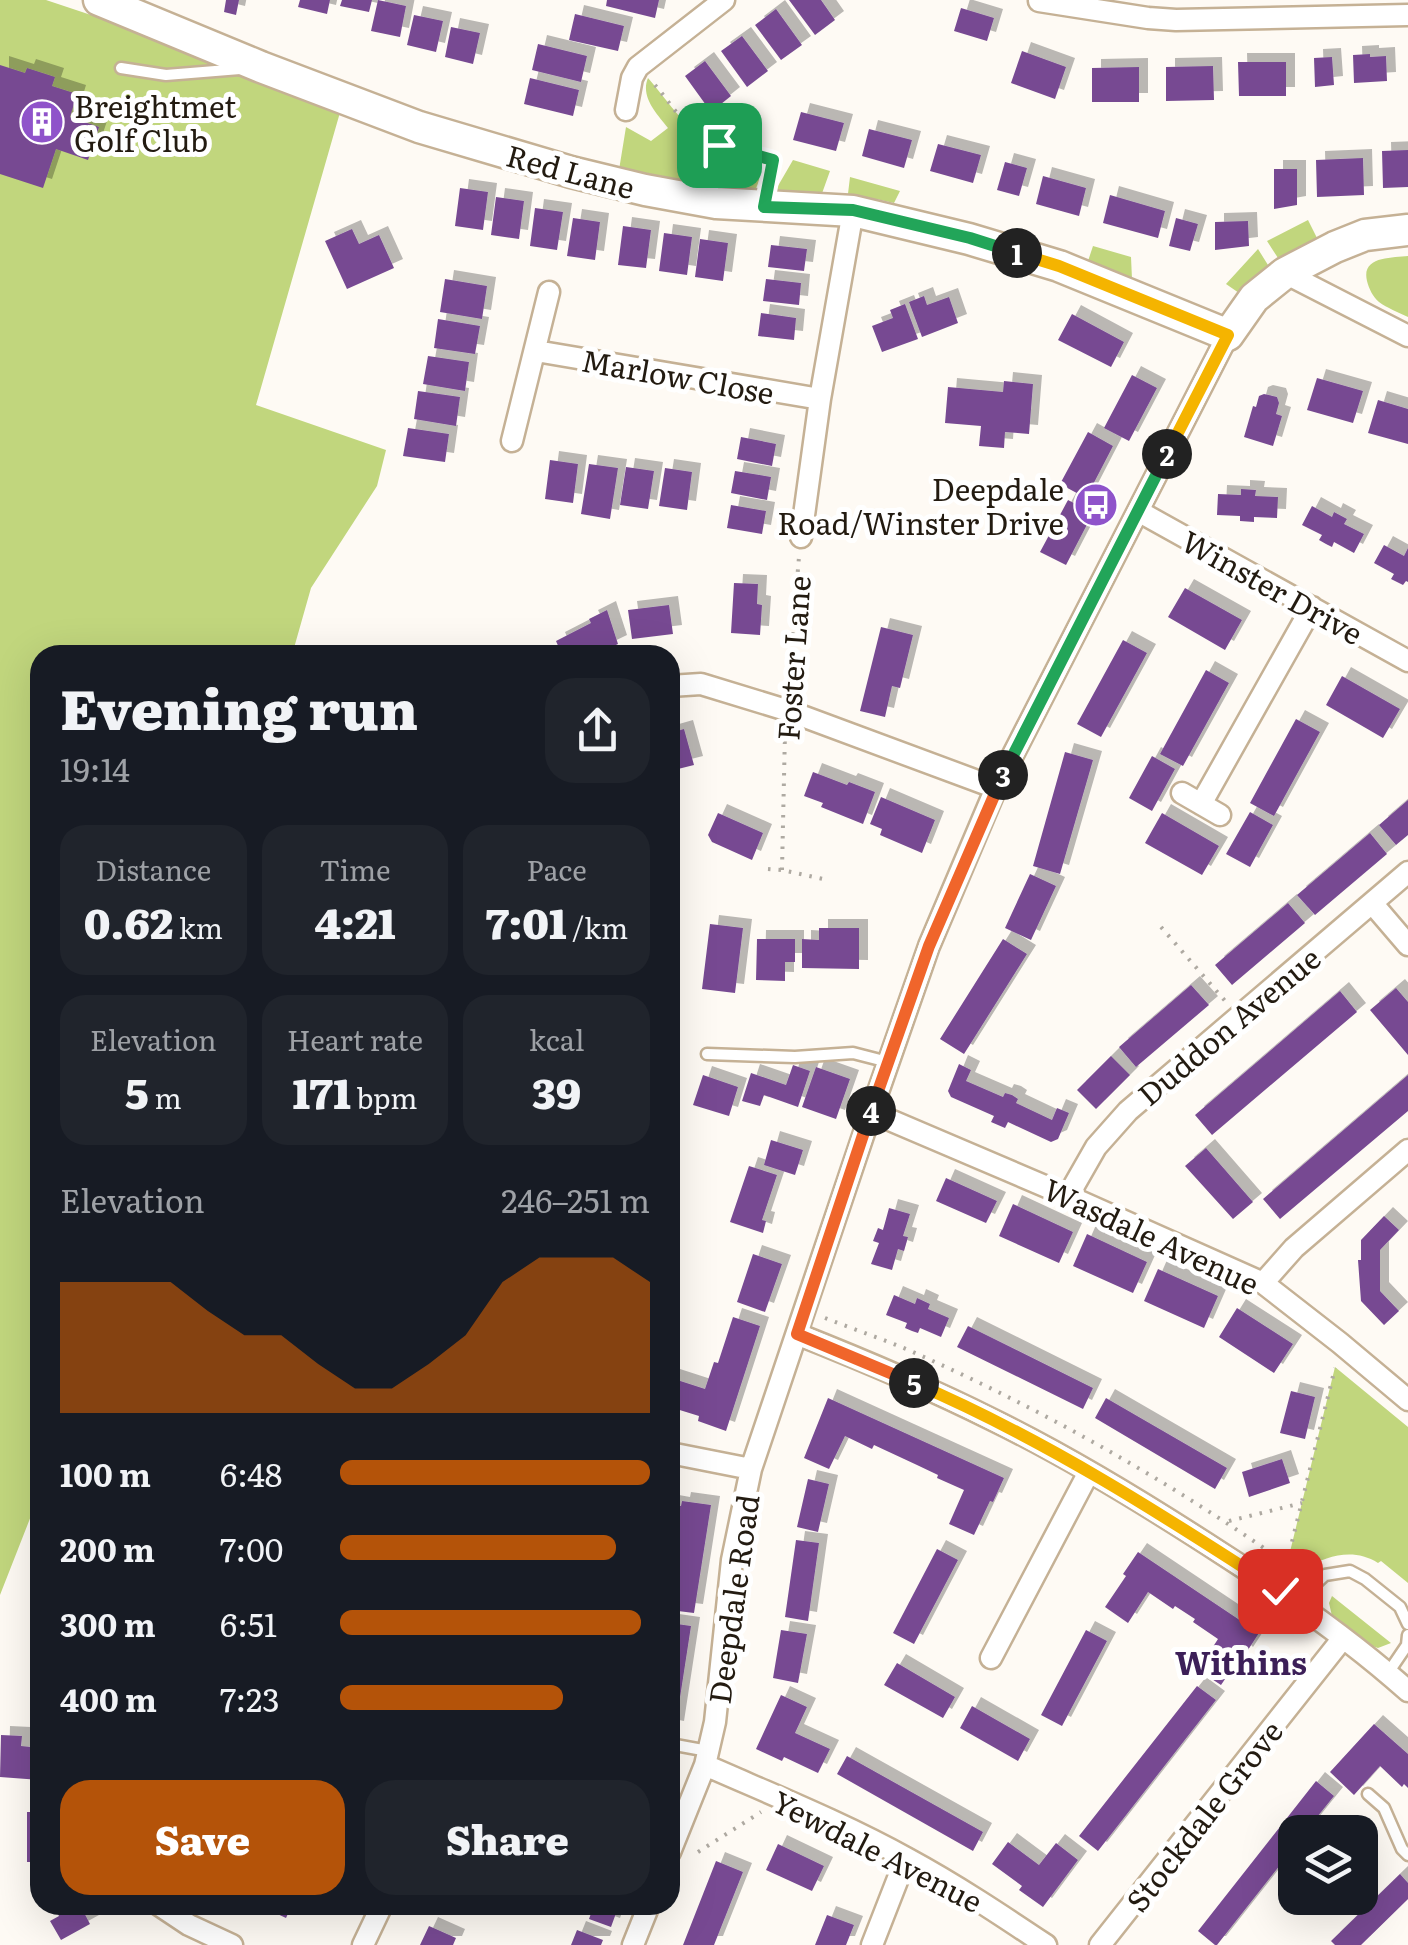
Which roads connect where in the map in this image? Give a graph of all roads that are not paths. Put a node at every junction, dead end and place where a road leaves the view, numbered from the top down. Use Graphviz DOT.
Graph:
graph roads {
  1 [pos="99,0"];
  2 [pos="724,0"];
  3 [pos="1038,8"];
  4 [pos="1228,10"];
  5 [pos="1408,15"];
  6 [pos="261,67"];
  7 [pos="121,68"];
  8 [pos="626,110"];
  9 [pos="853,210"];
  10 [pos="1408,230"];
  11 [pos="1285,273"];
  12 [pos="549,292"];
  13 [pos="1228,335"];
  14 [pos="1408,336"];
  15 [pos="536,351"];
  16 [pos="820,399"];
  17 [pos="512,441"];
  18 [pos="1138,510"];
  19 [pos="801,538"];
  20 [pos="1312,608"];
  21 [pos="1408,661"];
  22 [pos="680,685"];
  23 [pos="996,788"];
  24 [pos="1182,793"];
  25 [pos="1201,804"];
  26 [pos="1220,815"];
  27 [pos="1408,872"];
  28 [pos="1372,903"];
  29 [pos="1408,946"];
  30 [pos="707,1054"];
  31 [pos="888,1062"];
  32 [pos="870,1112"];
  33 [pos="1408,1150"];
  34 [pos="1068,1196"];
  35 [pos="1263,1283"];
  36 [pos="797,1334"];
  37 [pos="1408,1400"];
  38 [pos="680,1454"];
  39 [pos="751,1469"];
  40 [pos="1089,1472"];
  41 [pos="1288,1597"];
  42 [pos="1408,1624"];
  43 [pos="1408,1635"];
  44 [pos="1344,1638"];
  45 [pos="990,1660"];
  46 [pos="1388,1673"];
  47 [pos="1408,1691"];
  48 [pos="680,1748"];
  49 [pos="707,1758"];
  50 [pos="1368,1794"];
  51 [pos="680,1827"];
  52 [pos="1408,1855"];
  53 [pos="906,1858"];
  54 [pos="173,1915"];
  55 [pos="377,1915"];
  56 [pos="645,1915"];
  57 [pos="232,1945"];
  58 [pos="363,1945"];
  59 [pos="633,1945"];
  60 [pos="872,1945"];
  61 [pos="1046,1945"];
  62 [pos="1100,1945"];
  1 -- 6 [label="street, Red Lane"];
  2 -- 8 [label="street"];
  3 -- 4 [label="street"];
  4 -- 5 [label="street"];
  6 -- 7 [label="lane"];
  6 -- 9 [label="street, Red Lane"];
  9 -- 13 [label="street, Red Lane"];
  9 -- 16 [label="street, Foster Lane"];
  10 -- 11 [label="street, Deepdale Road"];
  11 -- 13 [label="street, Deepdale Road"];
  11 -- 14 [label="street"];
  12 -- 15 [label="street"];
  13 -- 18 [label="street, Deepdale Road"];
  15 -- 16 [label="street, Marlow Close"];
  15 -- 17 [label="street"];
  16 -- 19 [label="street, Foster Lane"];
  18 -- 20 [label="street, Winster Drive"];
  18 -- 23 [label="street, Deepdale Road"];
  20 -- 21 [label="street, Winster Drive"];
  20 -- 25 [label="street"];
  22 -- 23 [label="street"];
  23 -- 31 [label="street, Deepdale Road"];
  24 -- 25 [label="street"];
  25 -- 26 [label="street"];
  27 -- 28 [label="street, Duddon Avenue"];
  28 -- 29 [label="street"];
  28 -- 34 [label="street, Duddon Avenue"];
  30 -- 31 [label="lane"];
  31 -- 32 [label="street, Deepdale Road"];
  32 -- 34 [label="street, Wasdale Avenue"];
  32 -- 36 [label="street, Deepdale Road"];
  33 -- 35 [label="street"];
  34 -- 35 [label="street, Wasdale Avenue"];
  35 -- 37 [label="street, Wasdale Avenue"];
  36 -- 39 [label="street, Deepdale Road"];
  36 -- 40 [label="street"];
  38 -- 39 [label="street"];
  39 -- 49 [label="street, Deepdale Road"];
  40 -- 41 [label="street"];
  40 -- 45 [label="street"];
  41 -- 42 [label="lane"];
  41 -- 44 [label="street"];
  43 -- 46 [label="lane"];
  44 -- 46 [label="street"];
  44 -- 62 [label="street, Stockdale Grove"];
  46 -- 47 [label="street"];
  48 -- 49 [label="lane"];
  49 -- 51 [label="street, Deepdale Road"];
  49 -- 53 [label="street, Yewdale Avenue"];
  50 -- 52 [label="lane"];
  53 -- 60 [label="street"];
  53 -- 61 [label="street, Yewdale Avenue"];
  54 -- 57 [label="street"];
  55 -- 58 [label="street"];
  56 -- 59 [label="street"];
}
